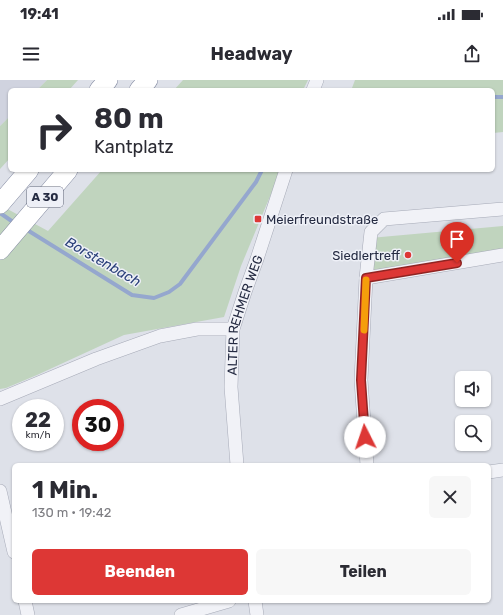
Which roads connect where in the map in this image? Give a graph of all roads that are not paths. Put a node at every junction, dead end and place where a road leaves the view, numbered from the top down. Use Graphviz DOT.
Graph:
graph roads {
  1 [pos="108,80"];
  2 [pos="148,80"];
  3 [pos="101,88"];
  4 [pos="141,88"];
  5 [pos="28,172"];
  6 [pos="66,172"];
  7 [pos="285,172"];
  8 [pos="0,204"];
  9 [pos="503,209"];
  10 [pos="0,250"];
  11 [pos="503,255"];
  12 [pos="366,278"];
  13 [pos="233,329"];
  14 [pos="0,399"];
  15 [pos="237,463"];
  16 [pos="367,463"];
  17 [pos="503,470"];
  18 [pos="491,472"];
  19 [pos="0,491"];
  20 [pos="11,521"];
  21 [pos="12,531"];
  22 [pos="25,603"];
  23 [pos="222,603"];
  24 [pos="255,603"];
  25 [pos="28,615"];
  26 [pos="181,615"];
  27 [pos="257,615"];
  1 -- 3 [label="highway"];
  2 -- 4 [label="highway"];
  5 -- 8 [label="highway, A 30"];
  6 -- 10 [label="highway, A 30"];
  7 -- 13 [label="street, ALTER REHMER WEG"];
  9 -- 12 [label="street"];
  11 -- 12 [label="street"];
  12 -- 16 [label="street"];
  13 -- 14 [label="street"];
  13 -- 15 [label="street, ALTER REHMER WEG"];
  17 -- 18 [label="street"];
  19 -- 20 [label="street"];
  20 -- 21 [label="street"];
  22 -- 25 [label="street"];
  23 -- 26 [label="street"];
  24 -- 27 [label="street"];
}
